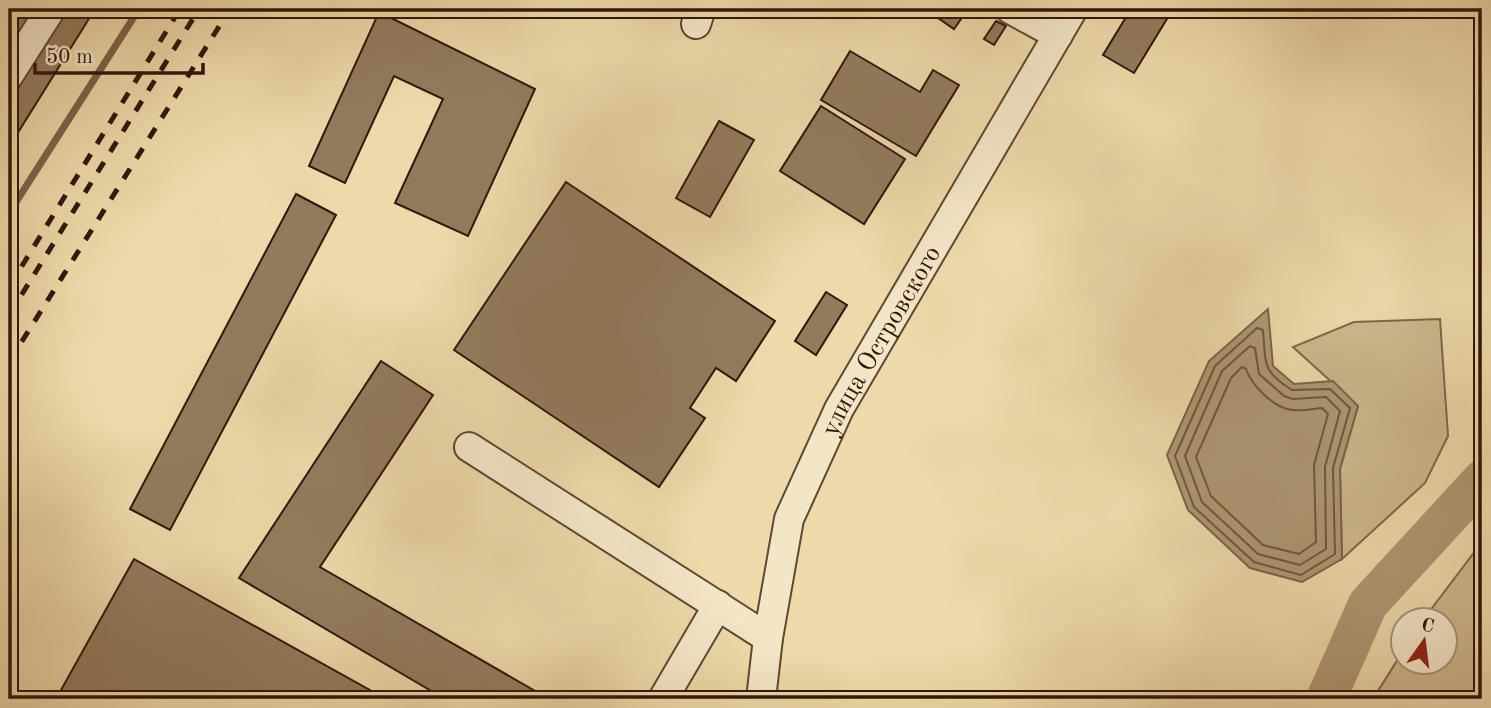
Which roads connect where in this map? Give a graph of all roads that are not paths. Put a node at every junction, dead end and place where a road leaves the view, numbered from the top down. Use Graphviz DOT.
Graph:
graph roads {
  1 [pos="51,9"];
  2 [pos="1010,9"];
  3 [pos="1073,9"];
  4 [pos="1058,35"];
  5 [pos="9,75"];
  6 [pos="469,447"];
  7 [pos="718,605"];
  8 [pos="768,638"];
  9 [pos="663,699"];
  10 [pos="761,699"];
  1 -- 5 [label="street"];
  2 -- 4 [label="street"];
  3 -- 4 [label="street, улица Островского"];
  4 -- 8 [label="street, улица Островского"];
  6 -- 7 [label="street"];
  7 -- 8 [label="street"];
  7 -- 9 [label="street"];
  8 -- 10 [label="street, улица Островского"];
}
